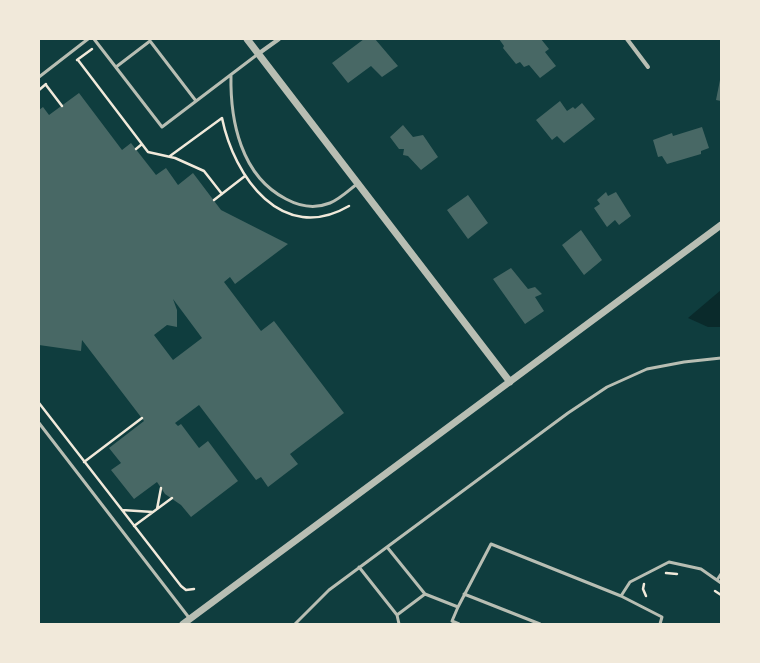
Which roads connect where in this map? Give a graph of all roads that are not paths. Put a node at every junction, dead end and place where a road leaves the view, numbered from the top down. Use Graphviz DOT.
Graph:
graph roads {
  1 [pos="88,39"];
  2 [pos="94,39"];
  3 [pos="247,39"];
  4 [pos="279,39"];
  5 [pos="627,39"];
  6 [pos="258,54"];
  7 [pos="116,67"];
  8 [pos="648,67"];
  9 [pos="231,75"];
  10 [pos="39,77"];
  11 [pos="196,101"];
  12 [pos="358,183"];
  13 [pos="721,225"];
  14 [pos="721,358"];
  15 [pos="510,382"];
  16 [pos="39,423"];
  17 [pos="387,547"];
  18 [pos="359,567"];
  19 [pos="721,574"];
  20 [pos="717,580"];
  21 [pos="721,583"];
  22 [pos="425,594"];
  23 [pos="464,594"];
  24 [pos="621,596"];
  25 [pos="458,607"];
  26 [pos="397,614"];
  27 [pos="190,619"];
  28 [pos="183,624"];
  29 [pos="294,624"];
  30 [pos="399,624"];
  31 [pos="459,624"];
  32 [pos="540,624"];
  33 [pos="660,624"];
  1 -- 10 [label="lane"];
  2 -- 7 [label="lane"];
  3 -- 6 [label="street"];
  4 -- 6 [label="street"];
  5 -- 8 [label="street"];
  6 -- 9 [label="lane"];
  6 -- 12 [label="street"];
  7 -- 11 [label="lane"];
  7 -- 11 [label="lane"];
  9 -- 11 [label="lane"];
  9 -- 12 [label="lane"];
  12 -- 15 [label="street"];
  13 -- 15 [label="street"];
  14 -- 17 [label="lane"];
  15 -- 27 [label="street"];
  16 -- 27 [label="lane"];
  17 -- 18 [label="lane"];
  17 -- 22 [label="lane"];
  18 -- 26 [label="lane"];
  18 -- 29 [label="lane"];
  19 -- 20 [label="lane"];
  20 -- 21 [label="lane"];
  20 -- 24 [label="lane"];
  22 -- 25 [label="lane"];
  22 -- 26 [label="lane"];
  23 -- 24 [label="lane"];
  23 -- 25 [label="lane"];
  23 -- 32 [label="lane"];
  24 -- 33 [label="lane"];
  25 -- 31 [label="lane"];
  26 -- 30 [label="lane"];
  27 -- 28 [label="street"];
}
